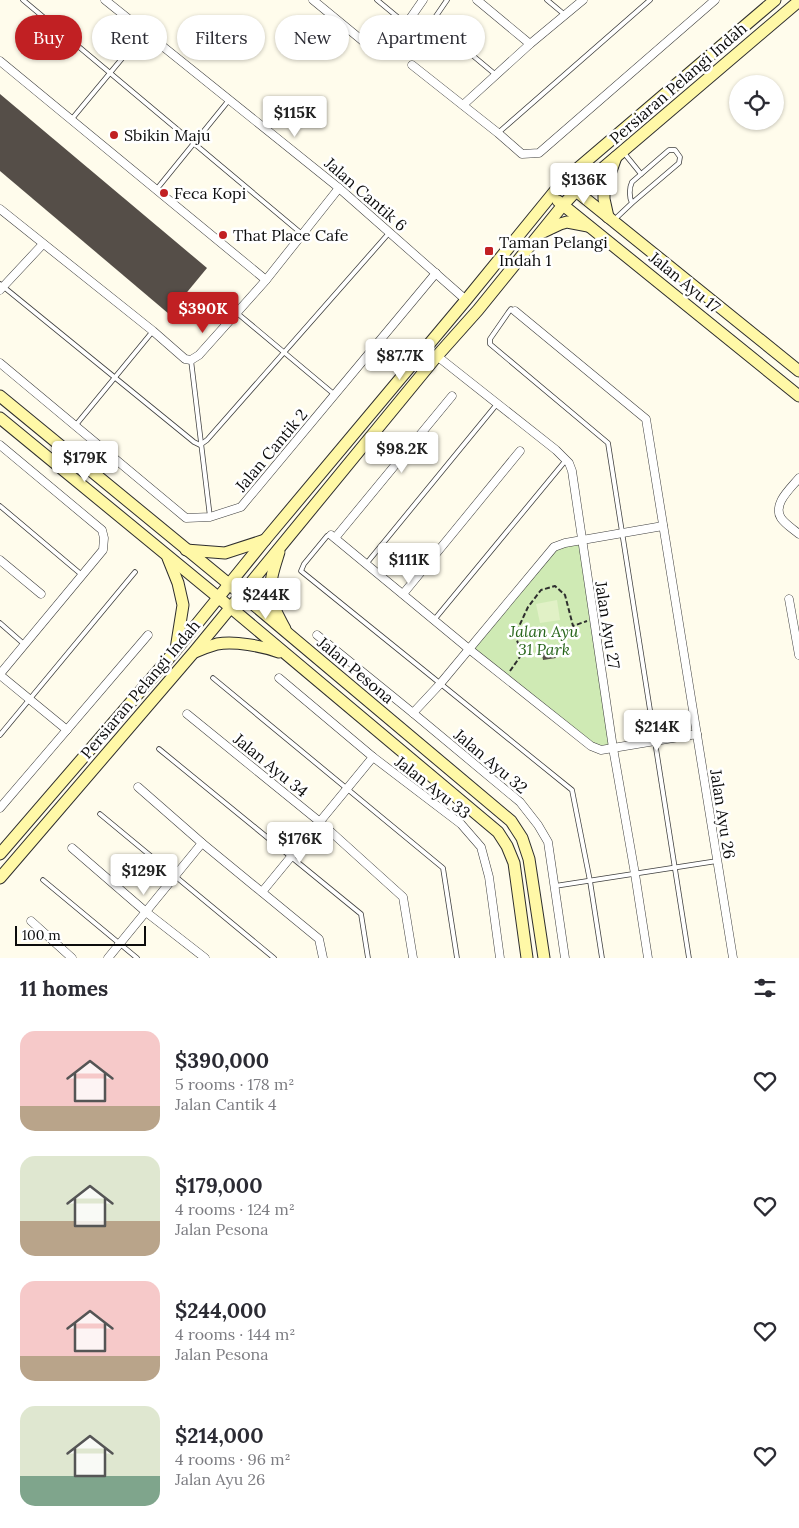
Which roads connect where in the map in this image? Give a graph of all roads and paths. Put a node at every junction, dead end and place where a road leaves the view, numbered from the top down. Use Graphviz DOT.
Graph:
graph roads {
  1 [pos="23,0"];
  2 [pos="105,0"];
  3 [pos="313,0"];
  4 [pos="377,0"];
  5 [pos="423,0"];
  6 [pos="447,0"];
  7 [pos="477,0"];
  8 [pos="547,0"];
  9 [pos="583,0"];
  10 [pos="650,0"];
  11 [pos="715,0"];
  12 [pos="775,0"];
  13 [pos="799,1"];
  14 [pos="123,15"];
  15 [pos="395,15"];
  16 [pos="412,15"];
  17 [pos="565,15"];
  18 [pos="359,38"];
  19 [pos="530,44"];
  20 [pos="167,50"];
  21 [pos="121,60"];
  22 [pos="0,61"];
  23 [pos="412,65"];
  24 [pos="110,73"];
  25 [pos="496,75"];
  26 [pos="229,100"];
  27 [pos="463,105"];
  28 [pos="71,120"];
  29 [pos="498,133"];
  30 [pos="194,143"];
  31 [pos="620,154"];
  32 [pos="641,174"];
  33 [pos="563,180"];
  34 [pos="339,188"];
  35 [pos="156,190"];
  36 [pos="576,191"];
  37 [pos="551,195"];
  38 [pos="632,203"];
  39 [pos="563,205"];
  40 [pos="0,209"];
  41 [pos="611,219"];
  42 [pos="590,226"];
  43 [pos="389,233"];
  44 [pos="540,233"];
  45 [pos="302,234"];
  46 [pos="42,244"];
  47 [pos="436,273"];
  48 [pos="266,280"];
  49 [pos="1,287"];
  50 [pos="466,300"];
  51 [pos="484,302"];
  52 [pos="515,311"];
  53 [pos="237,313"];
  54 [pos="153,331"];
  55 [pos="284,352"];
  56 [pos="437,356"];
  57 [pos="191,360"];
  58 [pos="0,363"];
  59 [pos="799,371"];
  60 [pos="115,378"];
  61 [pos="335,395"];
  62 [pos="0,396"];
  63 [pos="452,396"];
  64 [pos="799,396"];
  65 [pos="498,404"];
  66 [pos="0,418"];
  67 [pos="75,426"];
  68 [pos="200,444"];
  69 [pos="0,445"];
  70 [pos="520,451"];
  71 [pos="566,460"];
  72 [pos="799,478"];
  73 [pos="0,506"];
  74 [pos="210,517"];
  75 [pos="663,526"];
  76 [pos="622,534"];
  77 [pos="799,534"];
  78 [pos="333,537"];
  79 [pos="265,540"];
  80 [pos="582,541"];
  81 [pos="280,548"];
  82 [pos="186,550"];
  83 [pos="168,556"];
  84 [pos="0,560"];
  85 [pos="366,564"];
  86 [pos="135,572"];
  87 [pos="82,575"];
  88 [pos="228,585"];
  89 [pos="41,594"];
  90 [pos="241,594"];
  91 [pos="403,594"];
  92 [pos="218,598"];
  93 [pos="790,599"];
  94 [pos="230,607"];
  95 [pos="594,619"];
  96 [pos="434,620"];
  97 [pos="0,623"];
  98 [pos="148,635"];
  99 [pos="288,635"];
  100 [pos="317,636"];
  101 [pos="25,645"];
  102 [pos="469,649"];
  103 [pos="175,651"];
  104 [pos="194,652"];
  105 [pos="286,654"];
  106 [pos="799,655"];
  107 [pos="514,666"];
  108 [pos="0,674"];
  109 [pos="213,678"];
  110 [pos="279,678"];
  111 [pos="440,684"];
  112 [pos="30,700"];
  113 [pos="413,713"];
  114 [pos="186,714"];
  115 [pos="67,730"];
  116 [pos="697,734"];
  117 [pos="0,735"];
  118 [pos="655,741"];
  119 [pos="613,748"];
  120 [pos="159,749"];
  121 [pos="373,758"];
  122 [pos="138,786"];
  123 [pos="347,789"];
  124 [pos="0,808"];
  125 [pos="100,814"];
  126 [pos="320,822"];
  127 [pos="202,843"];
  128 [pos="72,848"];
  129 [pos="0,854"];
  130 [pos="291,857"];
  131 [pos="717,861"];
  132 [pos="674,868"];
  133 [pos="635,874"];
  134 [pos="175,876"];
  135 [pos="0,878"];
  136 [pos="43,880"];
  137 [pos="590,881"];
  138 [pos="555,886"];
  139 [pos="262,892"];
  140 [pos="146,912"];
  141 [pos="31,921"];
  142 [pos="120,944"];
  143 [pos="72,958"];
  144 [pos="108,958"];
  145 [pos="137,958"];
  146 [pos="204,958"];
  147 [pos="274,958"];
  148 [pos="323,958"];
  149 [pos="368,958"];
  150 [pos="413,958"];
  151 [pos="458,958"];
  152 [pos="500,958"];
  153 [pos="527,958"];
  154 [pos="544,958"];
  155 [pos="565,958"];
  156 [pos="602,958"];
  157 [pos="648,958"];
  158 [pos="689,958"];
  159 [pos="733,958"];
  1 -- 24 [label="lane"];
  2 -- 14 [label="street, Jalan Cantik 6"];
  3 -- 18 [label="street"];
  4 -- 15 [label="lane"];
  5 -- 16 [label="street"];
  6 -- 25 [label="lane"];
  7 -- 19 [label="street"];
  8 -- 17 [label="lane"];
  9 -- 17 [label="street"];
  10 -- 29 [label="lane"];
  11 -- 29 [label="street"];
  12 -- 33 [label="main road, Persiaran Pelangi Indah"];
  13 -- 31 [label="main road, Persiaran Pelangi Indah"];
  17 -- 19 [label="street"];
  19 -- 25 [label="street"];
  20 -- 26 [label="street, Jalan Cantik 6"];
  21 -- 24 [label="lane"];
  22 -- 28 [label="street"];
  23 -- 27 [label="street"];
  24 -- 28 [label="lane"];
  24 -- 30 [label="lane"];
  25 -- 27 [label="street"];
  26 -- 30 [label="lane"];
  26 -- 34 [label="street, Jalan Cantik 6"];
  27 -- 29 [label="street"];
  28 -- 35 [label="street"];
  30 -- 35 [label="lane"];
  30 -- 45 [label="lane"];
  31 -- 32 [label="lane"];
  31 -- 36 [label="main road, Persiaran Pelangi Indah"];
  31 -- 41 [label="main road"];
  32 -- 38 [label="lane"];
  32 -- 38 [label="lane"];
  33 -- 36 [label="main road, Jalan Ayu 17"];
  33 -- 37 [label="main road, Persiaran Pelangi Indah"];
  34 -- 43 [label="street, Jalan Cantik 6"];
  34 -- 45 [label="street"];
  35 -- 48 [label="street"];
  36 -- 39 [label="main road, Persiaran Pelangi Indah"];
  36 -- 41 [label="main road, Jalan Ayu 17"];
  37 -- 39 [label="main road, Jalan Ayu 17"];
  37 -- 50 [label="main road, Persiaran Pelangi Indah"];
  38 -- 41 [label="lane"];
  39 -- 42 [label="main road, Jalan Ayu 17"];
  39 -- 44 [label="main road, Persiaran Pelangi Indah"];
  40 -- 46 [label="street"];
  41 -- 59 [label="main road, Jalan Ayu 17"];
  42 -- 44 [label="main road"];
  42 -- 64 [label="main road, Jalan Ayu 17"];
  43 -- 47 [label="street, Jalan Cantik 6"];
  43 -- 55 [label="lane"];
  44 -- 51 [label="main road, Persiaran Pelangi Indah"];
  45 -- 48 [label="street"];
  46 -- 49 [label="street"];
  46 -- 54 [label="street"];
  47 -- 50 [label="street, Jalan Cantik 6"];
  47 -- 61 [label="street, Jalan Cantik 2"];
  48 -- 53 [label="street"];
  49 -- 60 [label="lane"];
  50 -- 51 [label="main road"];
  50 -- 79 [label="main road, Persiaran Pelangi Indah"];
  51 -- 56 [label="main road, Persiaran Pelangi Indah"];
  52 -- 75 [label="street, Jalan Ayu 26"];
  52 -- 76 [label="lane"];
  53 -- 55 [label="lane"];
  53 -- 57 [label="street"];
  54 -- 57 [label="street"];
  54 -- 60 [label="lane"];
  55 -- 61 [label="lane"];
  55 -- 68 [label="lane"];
  56 -- 65 [label="street, Jalan Ayu 27"];
  56 -- 81 [label="main road, Persiaran Pelangi Indah"];
  57 -- 68 [label="lane"];
  58 -- 67 [label="street, Jalan Cantik 2"];
  60 -- 67 [label="lane"];
  60 -- 68 [label="lane"];
  61 -- 74 [label="street, Jalan Cantik 2"];
  62 -- 82 [label="main road, Jalan Pesona"];
  63 -- 78 [label="street"];
  65 -- 71 [label="street, Jalan Ayu 27"];
  65 -- 85 [label="lane"];
  66 -- 83 [label="main road, Jalan Pesona"];
  67 -- 74 [label="street, Jalan Cantik 2"];
  68 -- 74 [label="lane"];
  69 -- 87 [label="street"];
  70 -- 91 [label="street"];
  71 -- 80 [label="street, Jalan Ayu 27"];
  71 -- 96 [label="lane"];
  72 -- 77 [label="street"];
  73 -- 87 [label="lane"];
  75 -- 76 [label="street"];
  75 -- 116 [label="street, Jalan Ayu 26"];
  76 -- 80 [label="street"];
  76 -- 118 [label="lane"];
  78 -- 85 [label="street"];
  78 -- 111 [label="lane"];
  79 -- 82 [label="main road"];
  79 -- 88 [label="main road, Persiaran Pelangi Indah"];
  80 -- 95 [label="street, Jalan Ayu 27"];
  80 -- 102 [label="street"];
  81 -- 90 [label="main road, Persiaran Pelangi Indah"];
  81 -- 99 [label="main road"];
  82 -- 88 [label="main road, Jalan Pesona"];
  83 -- 92 [label="main road, Jalan Pesona"];
  83 -- 103 [label="main road"];
  84 -- 89 [label="street"];
  85 -- 91 [label="street"];
  86 -- 112 [label="lane"];
  87 -- 101 [label="street"];
  88 -- 90 [label="main road, Jalan Pesona"];
  88 -- 92 [label="main road, Persiaran Pelangi Indah"];
  90 -- 94 [label="main road, Persiaran Pelangi Indah"];
  90 -- 99 [label="main road, Jalan Pesona"];
  91 -- 96 [label="street"];
  92 -- 94 [label="main road, Jalan Pesona"];
  92 -- 103 [label="main road, Persiaran Pelangi Indah"];
  93 -- 106 [label="street"];
  94 -- 104 [label="main road, Persiaran Pelangi Indah"];
  94 -- 105 [label="main road, Jalan Pesona"];
  95 -- 107 [label="path"];
  95 -- 119 [label="street, Jalan Ayu 27"];
  96 -- 102 [label="street"];
  97 -- 101 [label="lane"];
  98 -- 115 [label="street"];
  99 -- 154 [label="main road, Jalan Pesona"];
  100 -- 113 [label="street, Jalan Ayu 32"];
  101 -- 108 [label="street"];
  102 -- 111 [label="street"];
  102 -- 119 [label="street"];
  103 -- 129 [label="main road, Persiaran Pelangi Indah"];
  104 -- 105 [label="main road"];
  104 -- 135 [label="main road, Persiaran Pelangi Indah"];
  105 -- 153 [label="main road, Jalan Pesona"];
  108 -- 112 [label="street"];
  109 -- 123 [label="lane"];
  110 -- 121 [label="street, Jalan Ayu 33"];
  111 -- 113 [label="street"];
  111 -- 137 [label="lane"];
  112 -- 115 [label="street"];
  112 -- 117 [label="lane"];
  113 -- 138 [label="street, Jalan Ayu 32"];
  114 -- 126 [label="street, Jalan Ayu 34"];
  115 -- 124 [label="street"];
  116 -- 118 [label="street"];
  116 -- 131 [label="street, Jalan Ayu 26"];
  118 -- 119 [label="street"];
  118 -- 132 [label="lane"];
  119 -- 133 [label="street, Jalan Ayu 27"];
  120 -- 130 [label="lane"];
  121 -- 123 [label="street"];
  121 -- 152 [label="street, Jalan Ayu 33"];
  122 -- 127 [label="street"];
  123 -- 126 [label="street"];
  123 -- 151 [label="lane"];
  125 -- 134 [label="lane"];
  126 -- 130 [label="street"];
  126 -- 150 [label="street, Jalan Ayu 34"];
  127 -- 134 [label="street"];
  127 -- 139 [label="street"];
  128 -- 140 [label="street"];
  130 -- 139 [label="street"];
  130 -- 149 [label="lane"];
  131 -- 132 [label="lane"];
  131 -- 159 [label="street, Jalan Ayu 26"];
  132 -- 133 [label="lane"];
  132 -- 158 [label="lane"];
  133 -- 137 [label="lane"];
  133 -- 157 [label="street, Jalan Ayu 27"];
  134 -- 140 [label="street"];
  134 -- 147 [label="lane"];
  136 -- 142 [label="lane"];
  137 -- 138 [label="lane"];
  137 -- 156 [label="lane"];
  138 -- 155 [label="street, Jalan Ayu 32"];
  139 -- 148 [label="street"];
  140 -- 142 [label="street"];
  140 -- 146 [label="street"];
  141 -- 143 [label="street"];
  142 -- 144 [label="street"];
  142 -- 145 [label="lane"];
}
